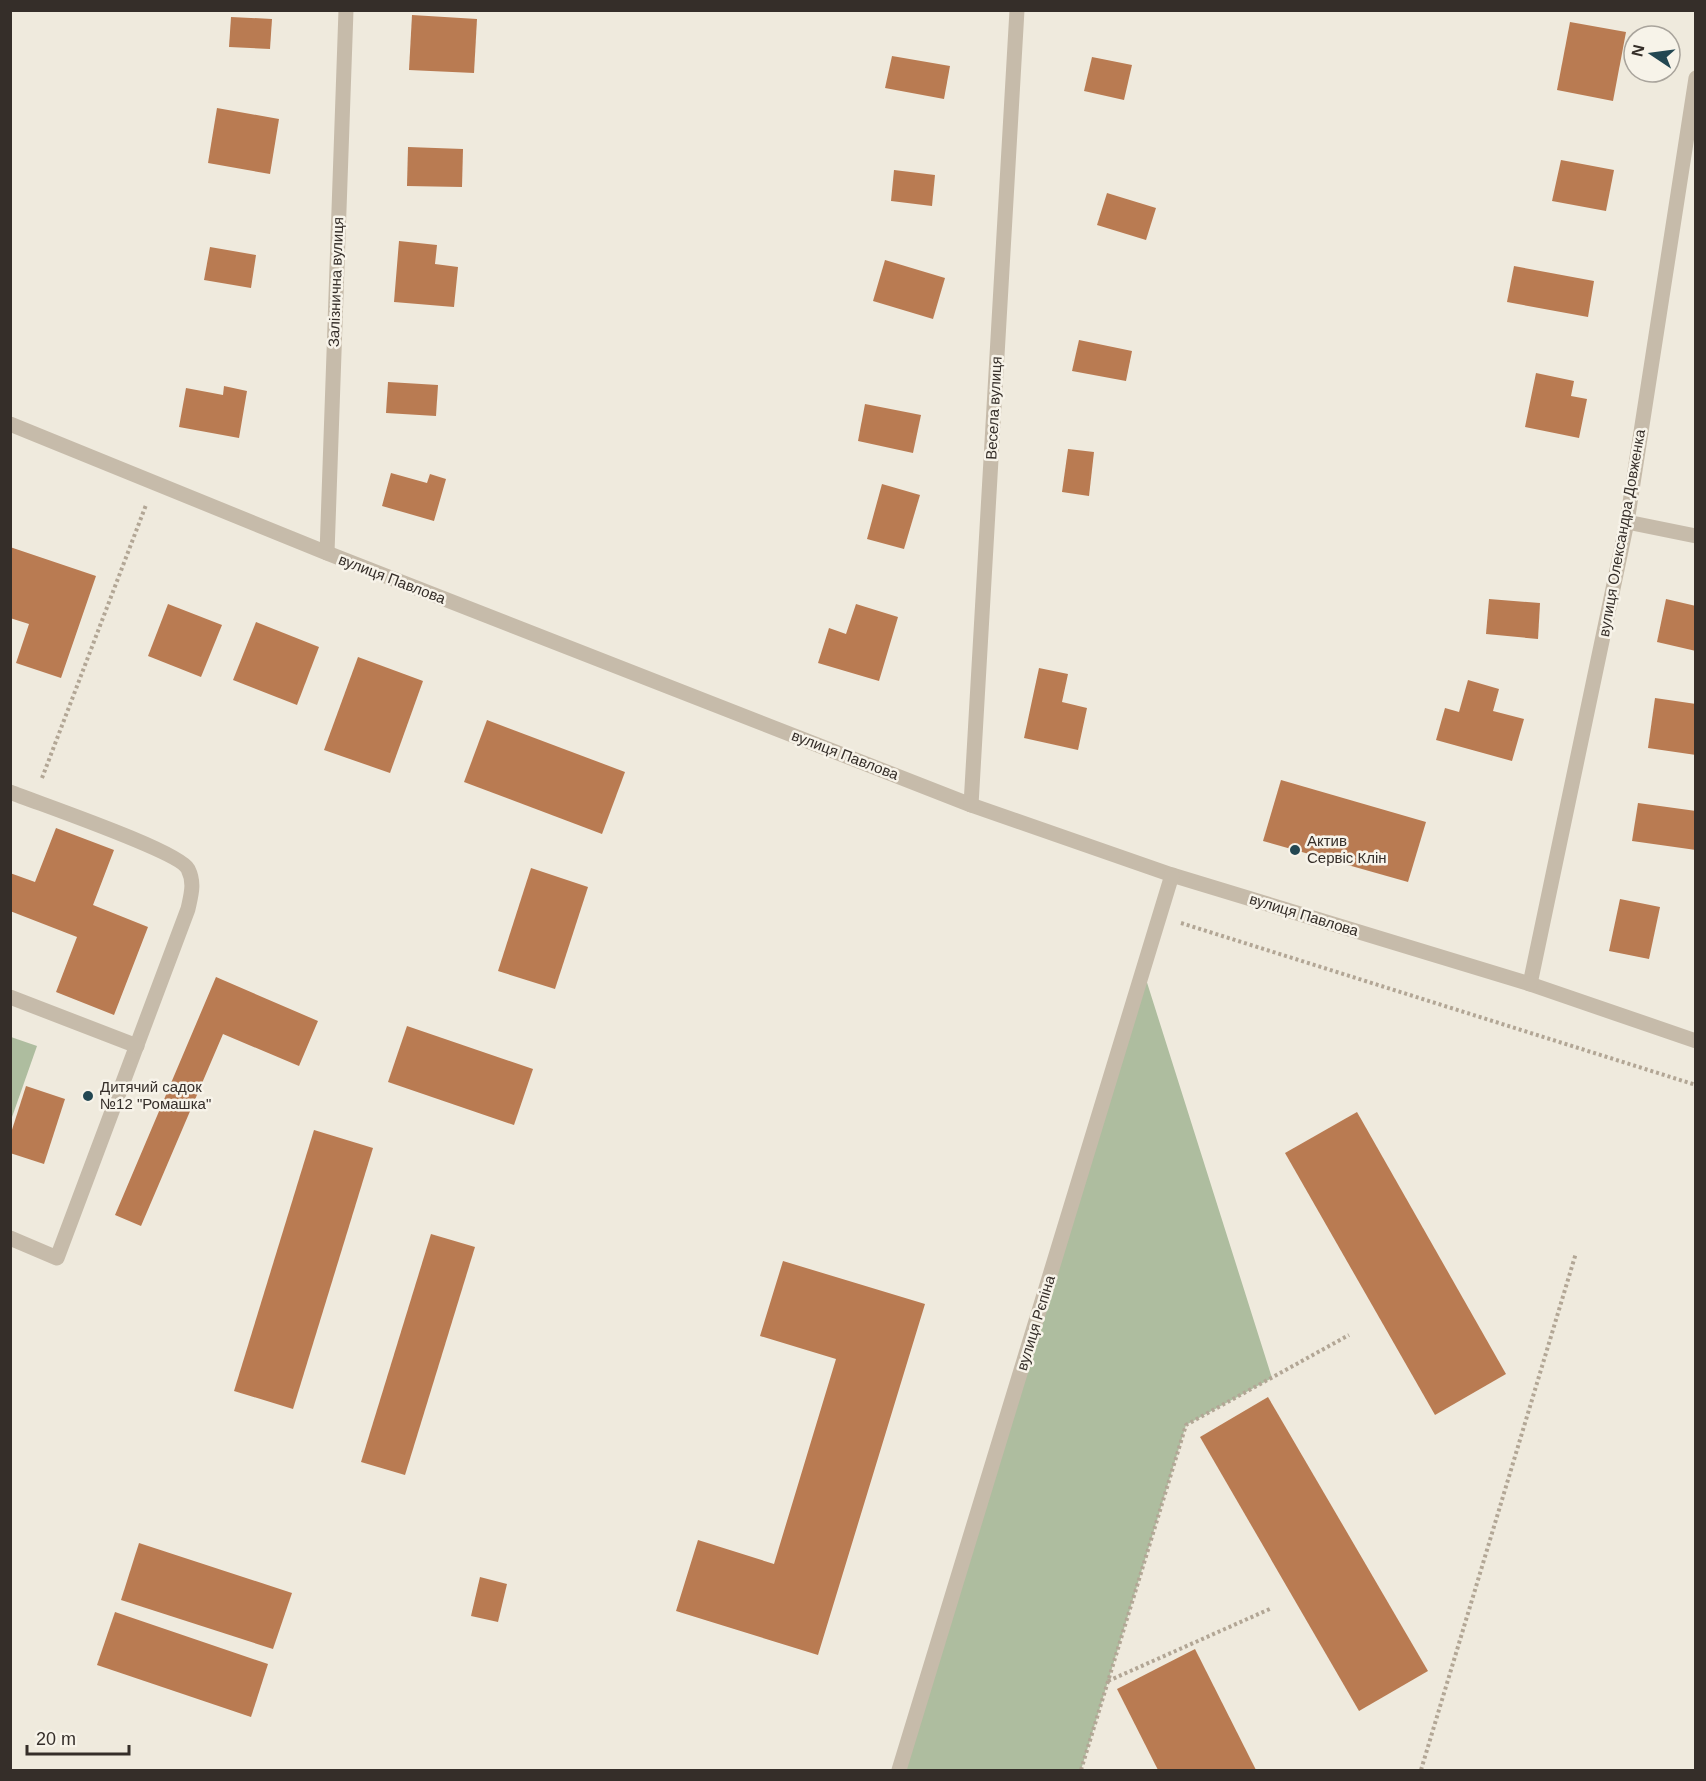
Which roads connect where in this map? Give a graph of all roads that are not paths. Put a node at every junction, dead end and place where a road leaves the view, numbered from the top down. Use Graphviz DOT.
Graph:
graph roads {
  1 [pos="346,10"];
  2 [pos="1017,10"];
  3 [pos="1695,78"];
  4 [pos="10,424"];
  5 [pos="1627,522"];
  6 [pos="1695,536"];
  7 [pos="327,553"];
  8 [pos="10,792"];
  9 [pos="970,804"];
  10 [pos="1172,875"];
  11 [pos="1530,984"];
  12 [pos="10,997"];
  13 [pos="1695,1041"];
  14 [pos="136,1046"];
  15 [pos="10,1238"];
  16 [pos="899,1770"];
  1 -- 7 [label="street, Залізнична вулиця"];
  2 -- 9 [label="street, Весела вулиця"];
  3 -- 5 [label="street, вулиця Олександра Довженка"];
  4 -- 7 [label="street, вулиця Павлова"];
  5 -- 6 [label="street"];
  5 -- 11 [label="street, вулиця Олександра Довженка"];
  7 -- 9 [label="street, вулиця Павлова"];
  8 -- 14 [label="street"];
  9 -- 10 [label="street, вулиця Павлова"];
  10 -- 11 [label="street, вулиця Павлова"];
  10 -- 16 [label="street, вулиця Рєпіна"];
  11 -- 13 [label="street, вулиця Павлова"];
  12 -- 14 [label="street"];
  14 -- 15 [label="street"];
}
